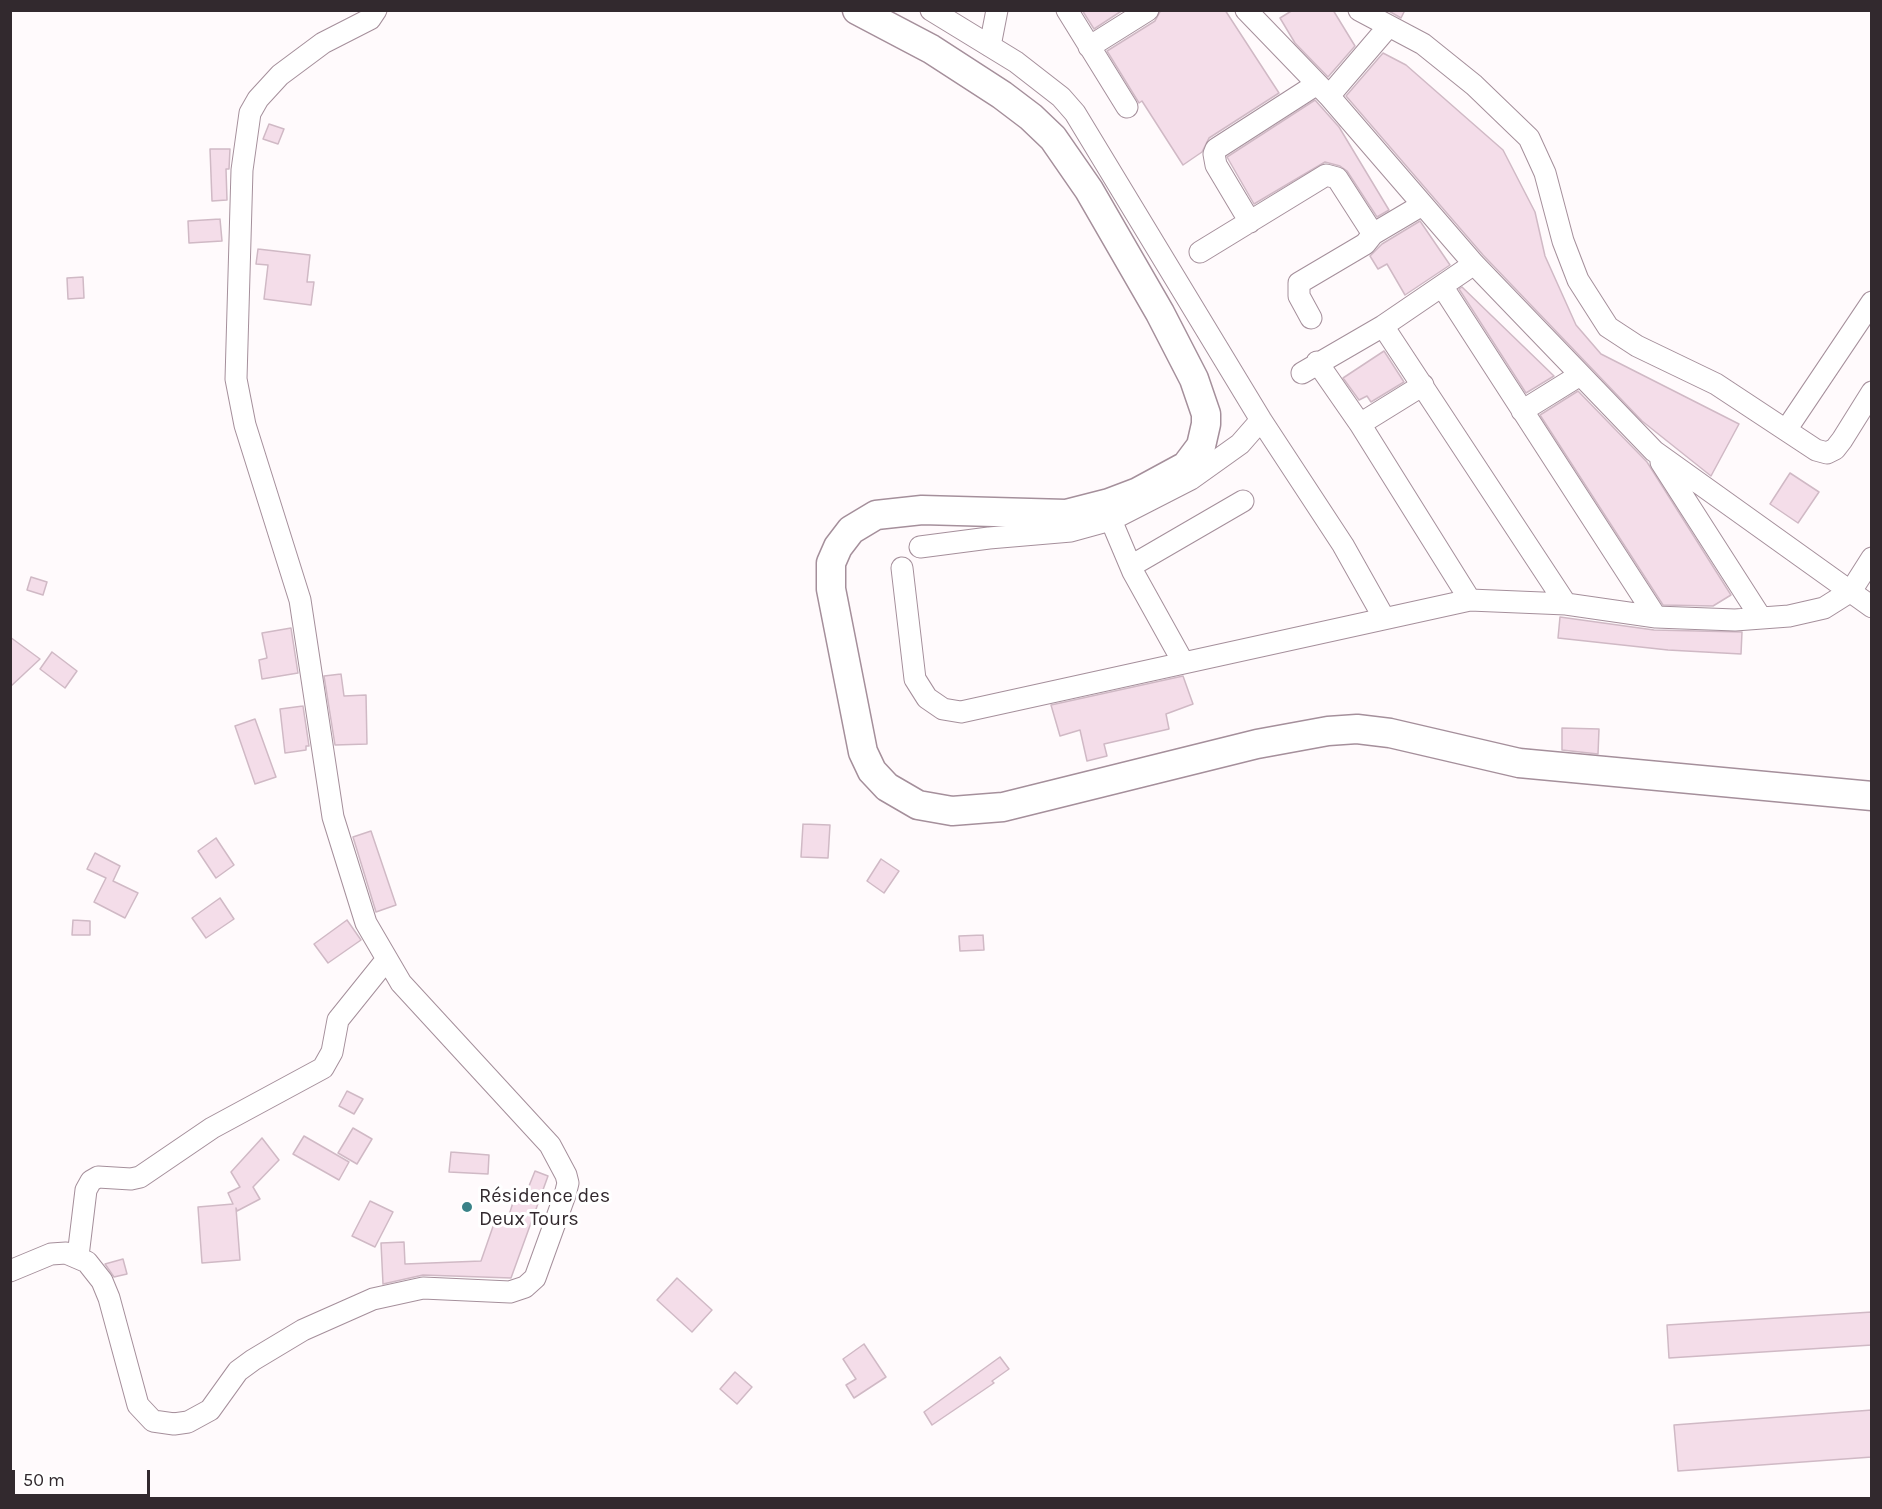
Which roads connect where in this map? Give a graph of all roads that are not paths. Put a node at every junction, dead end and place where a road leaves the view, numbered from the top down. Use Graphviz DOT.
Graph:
graph roads {
  1 [pos="376,10"];
  2 [pos="857,10"];
  3 [pos="931,10"];
  4 [pos="997,10"];
  5 [pos="1067,10"];
  6 [pos="1148,10"];
  7 [pos="1246,10"];
  8 [pos="1359,10"];
  9 [pos="1388,27"];
  10 [pos="990,46"];
  11 [pos="1089,47"];
  12 [pos="1323,90"];
  13 [pos="1127,107"];
  14 [pos="1422,205"];
  15 [pos="1250,222"];
  16 [pos="1373,234"];
  17 [pos="1200,252"];
  18 [pos="1474,264"];
  19 [pos="1442,286"];
  20 [pos="1872,302"];
  21 [pos="1311,318"];
  22 [pos="1383,326"];
  23 [pos="1580,375"];
  24 [pos="1423,385"];
  25 [pos="1872,392"];
  26 [pos="1522,411"];
  27 [pos="1261,420"];
  28 [pos="1360,424"];
  29 [pos="1786,430"];
  30 [pos="1654,451"];
  31 [pos="1243,501"];
  32 [pos="1111,520"];
  33 [pos="920,547"];
  34 [pos="1872,558"];
  35 [pos="1131,566"];
  36 [pos="902,568"];
  37 [pos="1851,591"];
  38 [pos="1470,600"];
  39 [pos="1566,604"];
  40 [pos="1872,607"];
  41 [pos="1656,617"];
  42 [pos="1384,618"];
  43 [pos="1761,618"];
  44 [pos="1183,662"];
  45 [pos="1872,796"];
  46 [pos="387,959"];
  47 [pos="78,1256"];
  48 [pos="14,1269"];
  1 -- 46 [label="street"];
  2 -- 45 [label="main road"];
  3 -- 10 [label="street"];
  4 -- 10 [label="street"];
  5 -- 11 [label="street"];
  6 -- 11 [label="street"];
  7 -- 12 [label="street"];
  8 -- 9 [label="street"];
  9 -- 12 [label="street"];
  9 -- 29 [label="street"];
  10 -- 27 [label="street"];
  11 -- 13 [label="street"];
  12 -- 14 [label="street"];
  12 -- 15 [label="street"];
  14 -- 16 [label="street"];
  14 -- 18 [label="street"];
  15 -- 16 [label="street"];
  15 -- 17 [label="street"];
  16 -- 21 [label="street"];
  18 -- 19 [label="street"];
  18 -- 23 [label="street"];
  19 -- 22 [label="street"];
  19 -- 26 [label="street"];
  20 -- 29 [label="street"];
  22 -- 24 [label="street"];
  22 -- 28 [label="street"];
  23 -- 26 [label="street"];
  23 -- 30 [label="street"];
  24 -- 28 [label="street"];
  24 -- 39 [label="street"];
  25 -- 29 [label="street"];
  26 -- 41 [label="street"];
  27 -- 32 [label="street"];
  27 -- 42 [label="street"];
  28 -- 38 [label="street"];
  30 -- 37 [label="street"];
  30 -- 43 [label="street"];
  31 -- 35 [label="street"];
  32 -- 33 [label="street"];
  32 -- 35 [label="street"];
  34 -- 37 [label="street"];
  35 -- 44 [label="street"];
  36 -- 44 [label="street"];
  37 -- 40 [label="street"];
  37 -- 43 [label="street"];
  38 -- 39 [label="street"];
  38 -- 42 [label="street"];
  39 -- 41 [label="street"];
  41 -- 43 [label="street"];
  42 -- 44 [label="street"];
  46 -- 47 [label="street"];
  46 -- 47 [label="street"];
  47 -- 48 [label="street"];
}
